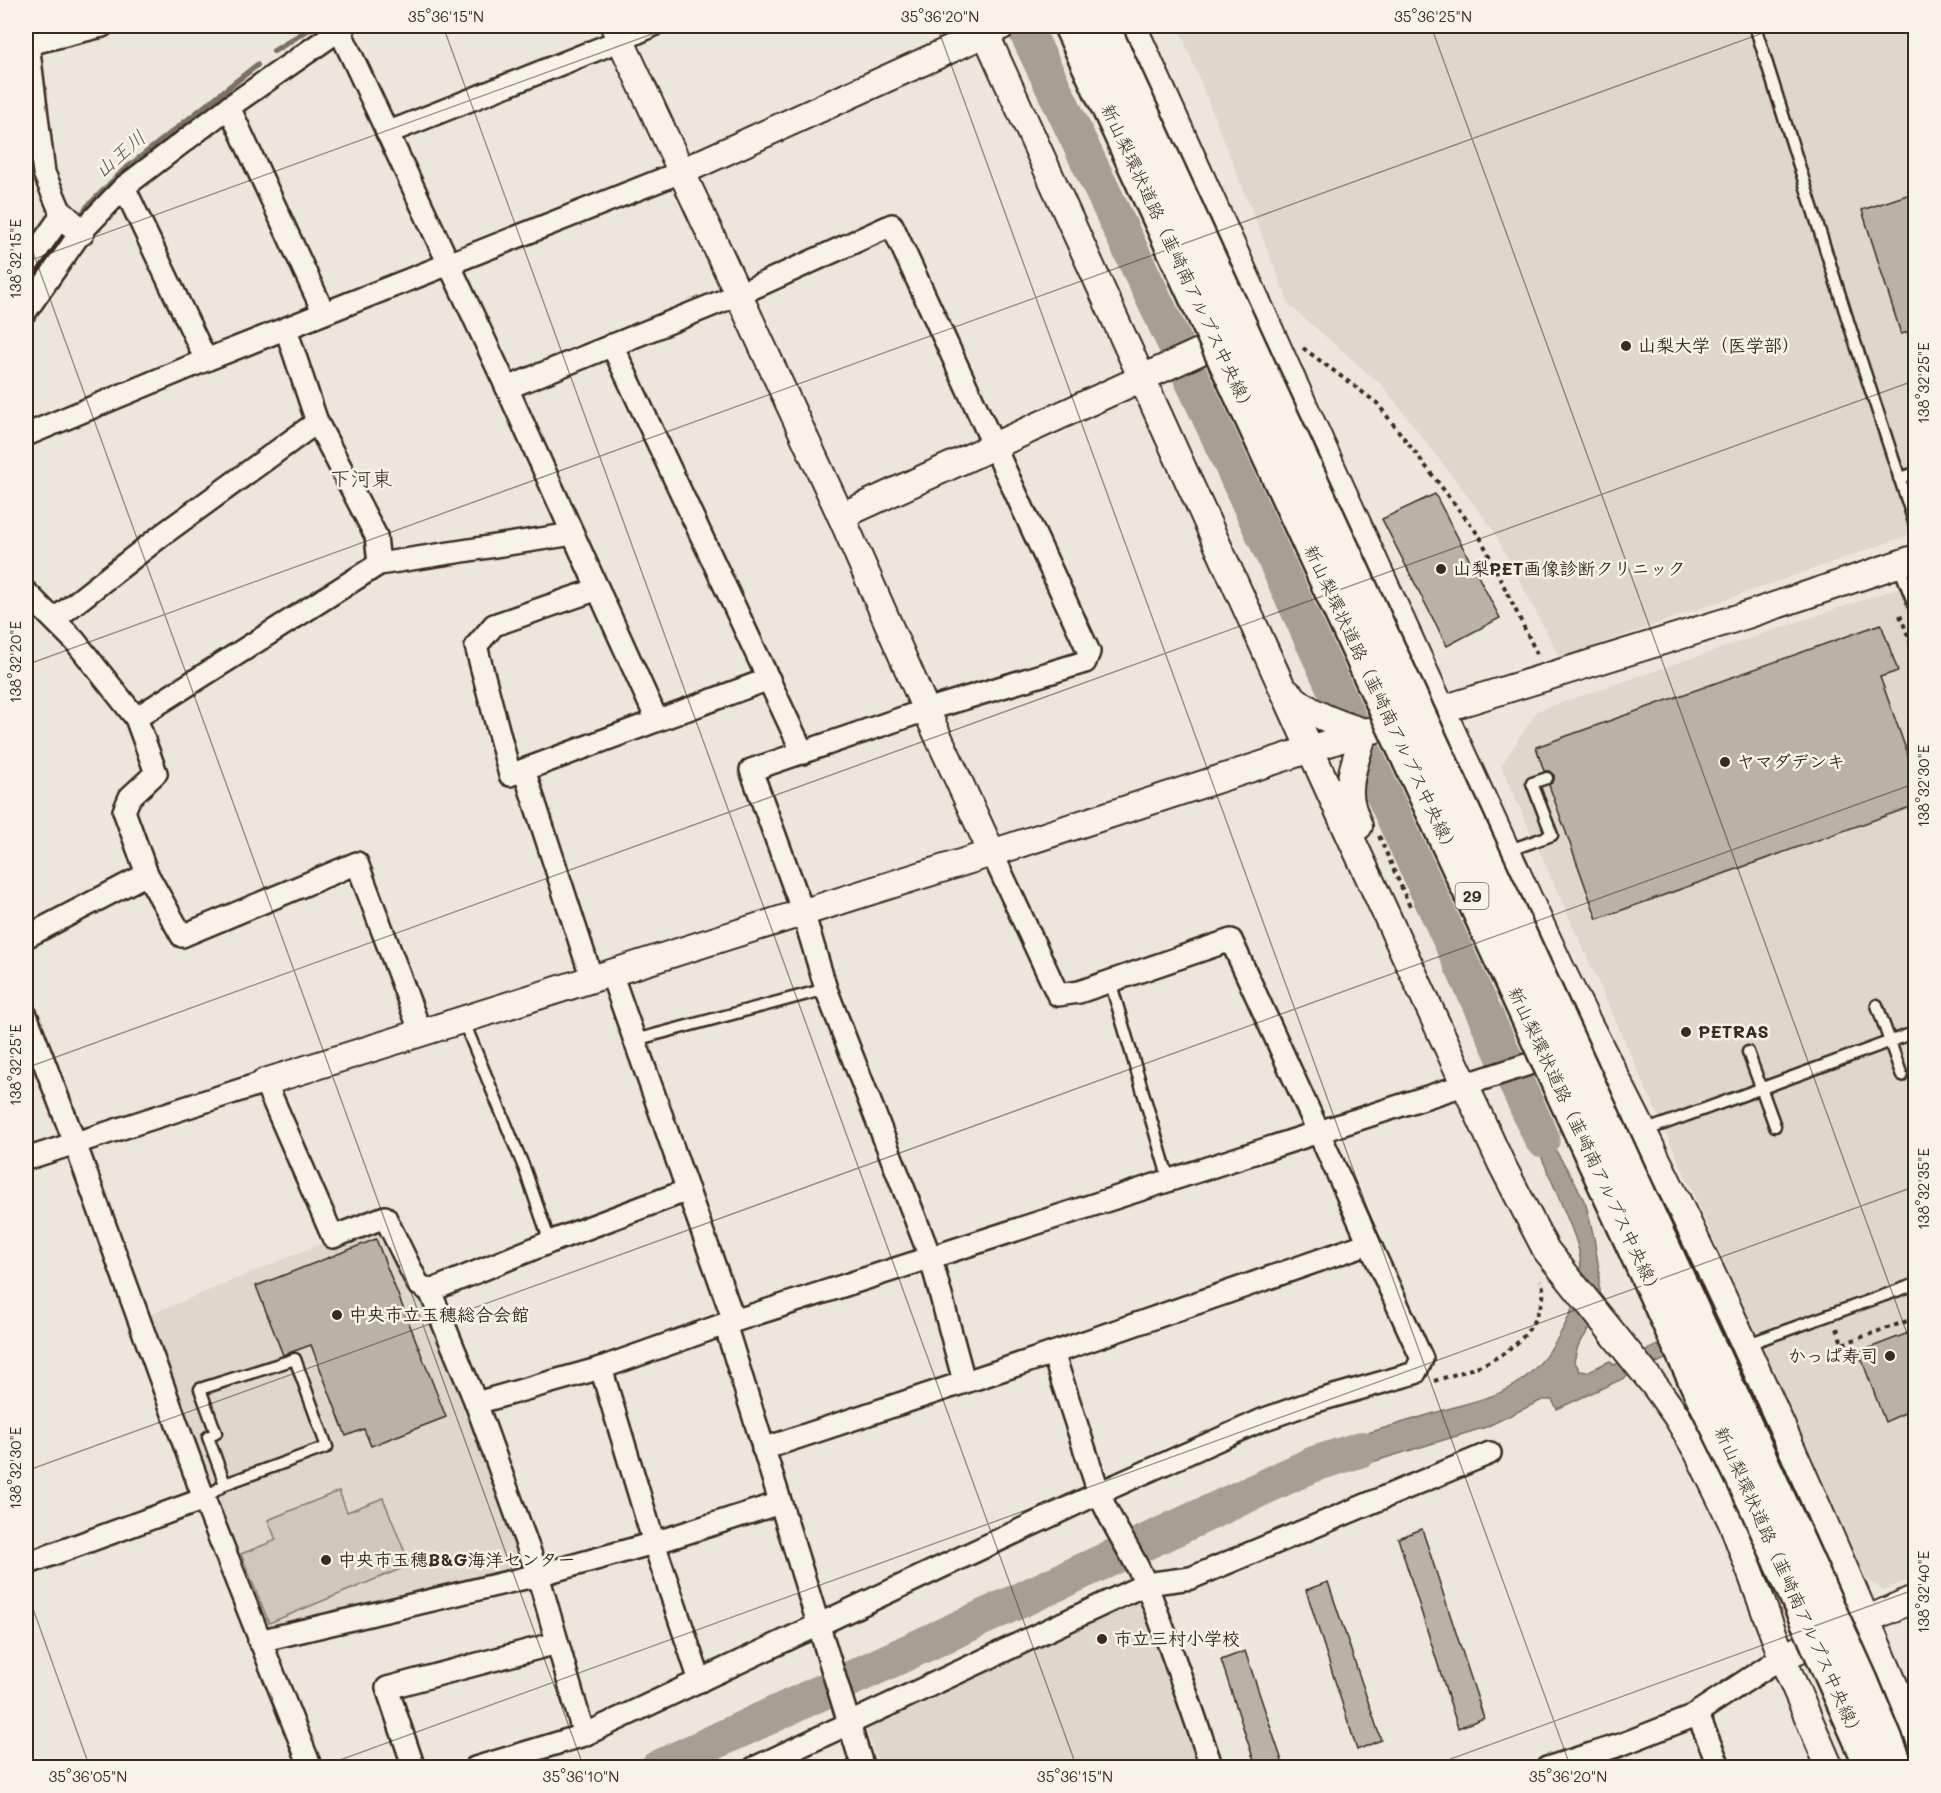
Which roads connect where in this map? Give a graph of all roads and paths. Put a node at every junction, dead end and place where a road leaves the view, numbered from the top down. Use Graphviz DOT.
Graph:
graph roads {
  1 [pos="102,26"];
  2 [pos="652,26"];
  3 [pos="1071,26"];
  4 [pos="1102,26"];
  5 [pos="1133,26"];
  6 [pos="1755,26"];
  7 [pos="342,27"];
  8 [pos="990,28"];
  9 [pos="617,33"];
  10 [pos="27,35"];
  11 [pos="229,107"];
  12 [pos="387,134"];
  13 [pos="33,153"];
  14 [pos="681,172"];
  15 [pos="124,187"];
  16 [pos="71,224"];
  17 [pos="448,264"];
  18 [pos="26,266"];
  19 [pos="737,295"];
  20 [pos="26,310"];
  21 [pos="324,313"];
  22 [pos="1266,320"];
  23 [pos="286,329"];
  24 [pos="612,345"];
  25 [pos="1303,348"];
  26 [pos="206,360"];
  27 [pos="1143,379"];
  28 [pos="507,388"];
  29 [pos="317,422"];
  30 [pos="26,435"];
  31 [pos="993,446"];
  32 [pos="1916,473"];
  33 [pos="1899,478"];
  34 [pos="841,516"];
  35 [pos="1916,528"];
  36 [pos="573,534"];
  37 [pos="1907,561"];
  38 [pos="379,564"];
  39 [pos="598,589"];
  40 [pos="26,592"];
  41 [pos="1393,602"];
  42 [pos="1897,606"];
  43 [pos="1916,610"];
  44 [pos="55,619"];
  45 [pos="1916,657"];
  46 [pos="1547,675"];
  47 [pos="769,679"];
  48 [pos="1284,690"];
  49 [pos="1440,709"];
  50 [pos="926,710"];
  51 [pos="136,718"];
  52 [pos="657,720"];
  53 [pos="1359,730"];
  54 [pos="1310,749"];
  55 [pos="803,753"];
  56 [pos="1467,768"];
  57 [pos="524,770"];
  58 [pos="1547,778"];
  59 [pos="1506,852"];
  60 [pos="992,853"];
  61 [pos="147,874"];
  62 [pos="803,912"];
  63 [pos="1386,912"];
  64 [pos="26,937"];
  65 [pos="602,976"];
  66 [pos="1110,981"];
  67 [pos="826,989"];
  68 [pos="1877,1005"];
  69 [pos="26,1015"];
  70 [pos="463,1020"];
  71 [pos="1916,1032"];
  72 [pos="420,1033"];
  73 [pos="1592,1034"];
  74 [pos="635,1040"];
  75 [pos="1890,1041"];
  76 [pos="1748,1052"];
  77 [pos="1902,1076"];
  78 [pos="265,1082"];
  79 [pos="1465,1084"];
  80 [pos="1761,1089"];
  81 [pos="1774,1126"];
  82 [pos="1319,1131"];
  83 [pos="1643,1131"];
  84 [pos="75,1143"];
  85 [pos="26,1159"];
  86 [pos="1169,1180"];
  87 [pos="688,1190"];
  88 [pos="550,1242"];
  89 [pos="1369,1243"];
  90 [pos="931,1259"];
  91 [pos="1916,1284"];
  92 [pos="430,1291"];
  93 [pos="1916,1318"];
  94 [pos="729,1322"];
  95 [pos="1836,1326"];
  96 [pos="1744,1345"];
  97 [pos="1053,1353"];
  98 [pos="601,1368"];
  99 [pos="964,1381"];
  100 [pos="1701,1392"];
  101 [pos="476,1403"];
  102 [pos="764,1449"];
  103 [pos="1490,1453"];
  104 [pos="225,1484"];
  105 [pos="1099,1493"];
  106 [pos="204,1499"];
  107 [pos="780,1503"];
  108 [pos="654,1543"];
  109 [pos="26,1564"];
  110 [pos="538,1575"];
  111 [pos="1141,1576"];
  112 [pos="1916,1598"];
  113 [pos="1867,1619"];
  114 [pos="818,1626"];
  115 [pos="259,1641"];
  116 [pos="557,1643"];
  117 [pos="1782,1657"];
  118 [pos="700,1681"];
  119 [pos="1697,1713"];
  120 [pos="849,1724"];
  121 [pos="584,1735"];
  122 [pos="1916,1736"];
  123 [pos="1574,1763"];
  124 [pos="311,1767"];
  125 [pos="414,1767"];
  126 [pos="474,1767"];
  127 [pos="754,1767"];
  128 [pos="863,1767"];
  129 [pos="1212,1767"];
  130 [pos="1547,1767"];
  131 [pos="1720,1767"];
  132 [pos="1830,1767"];
  133 [pos="1852,1767"];
  134 [pos="1873,1767"];
  135 [pos="1897,1767"];
  1 -- 10 [label="street"];
  2 -- 9 [label="street"];
  3 -- 100 [label="highway, 新山梨環状道路（韮崎南アルプス中央線） / 29, bridge"];
  4 -- 135 [label="highway, 新山梨環状道路（韮崎南アルプス中央線） / 29, bridge"];
  5 -- 22 [label="street"];
  6 -- 33 [label="lane"];
  7 -- 11 [label="street"];
  7 -- 12 [label="street"];
  8 -- 14 [label="street"];
  8 -- 27 [label="street"];
  9 -- 12 [label="street"];
  9 -- 14 [label="street"];
  10 -- 13 [label="street"];
  11 -- 15 [label="street"];
  11 -- 21 [label="street"];
  12 -- 17 [label="street"];
  13 -- 16 [label="street"];
  14 -- 17 [label="street"];
  14 -- 19 [label="street"];
  15 -- 16 [label="street"];
  15 -- 26 [label="street"];
  16 -- 18 [label="street"];
  16 -- 20 [label="street"];
  17 -- 21 [label="street"];
  17 -- 28 [label="street"];
  19 -- 24 [label="street"];
  19 -- 31 [label="street"];
  19 -- 34 [label="street"];
  21 -- 23 [label="street"];
  22 -- 27 [label="street"];
  22 -- 41 [label="street"];
  23 -- 26 [label="street"];
  23 -- 29 [label="street"];
  24 -- 28 [label="street"];
  24 -- 47 [label="street"];
  25 -- 46 [label="path"];
  26 -- 30 [label="street"];
  27 -- 31 [label="street"];
  27 -- 48 [label="street"];
  28 -- 36 [label="street"];
  29 -- 38 [label="street"];
  29 -- 44 [label="street"];
  31 -- 34 [label="street"];
  31 -- 50 [label="street"];
  32 -- 33 [label="lane"];
  33 -- 35 [label="lane"];
  34 -- 50 [label="street"];
  36 -- 38 [label="street"];
  36 -- 39 [label="street"];
  37 -- 43 [label="lane"];
  37 -- 46 [label="street"];
  38 -- 51 [label="street"];
  39 -- 52 [label="street"];
  39 -- 57 [label="street"];
  40 -- 44 [label="street"];
  41 -- 49 [label="street"];
  41 -- 53 [label="street"];
  42 -- 45 [label="path"];
  44 -- 51 [label="street"];
  46 -- 49 [label="street"];
  47 -- 52 [label="street"];
  47 -- 55 [label="street"];
  48 -- 53 [label="street"];
  48 -- 54 [label="street"];
  49 -- 53 [label="street"];
  49 -- 56 [label="street"];
  50 -- 55 [label="street"];
  50 -- 60 [label="street"];
  51 -- 61 [label="street"];
  52 -- 57 [label="street"];
  53 -- 54 [label="street"];
  53 -- 56 [label="street"];
  53 -- 63 [label="street"];
  54 -- 60 [label="street"];
  54 -- 63 [label="street"];
  55 -- 62 [label="street"];
  56 -- 59 [label="street"];
  57 -- 65 [label="street"];
  58 -- 59 [label="lane"];
  59 -- 73 [label="street"];
  60 -- 62 [label="street"];
  60 -- 66 [label="street"];
  61 -- 64 [label="street"];
  61 -- 72 [label="street"];
  62 -- 65 [label="street"];
  62 -- 67 [label="street"];
  63 -- 79 [label="street"];
  65 -- 70 [label="street"];
  65 -- 74 [label="street"];
  66 -- 82 [label="street"];
  66 -- 86 [label="lane"];
  67 -- 74 [label="lane"];
  67 -- 90 [label="street"];
  68 -- 75 [label="lane"];
  69 -- 84 [label="street"];
  70 -- 72 [label="street"];
  70 -- 88 [label="lane"];
  71 -- 75 [label="lane"];
  72 -- 78 [label="street"];
  73 -- 79 [label="street"];
  73 -- 83 [label="street"];
  74 -- 87 [label="street"];
  75 -- 77 [label="lane"];
  75 -- 80 [label="lane"];
  76 -- 80 [label="lane"];
  78 -- 84 [label="street"];
  78 -- 92 [label="street"];
  79 -- 82 [label="street"];
  79 -- 117 [label="street"];
  80 -- 81 [label="lane"];
  80 -- 83 [label="lane"];
  82 -- 86 [label="street"];
  82 -- 89 [label="street"];
  83 -- 96 [label="street"];
  84 -- 85 [label="street"];
  84 -- 106 [label="street"];
  86 -- 90 [label="street"];
  87 -- 88 [label="street"];
  87 -- 94 [label="street"];
  88 -- 92 [label="street"];
  89 -- 97 [label="street"];
  89 -- 105 [label="street"];
  90 -- 94 [label="street"];
  90 -- 99 [label="street"];
  91 -- 96 [label="lane"];
  92 -- 101 [label="street"];
  93 -- 95 [label="path"];
  94 -- 98 [label="street"];
  94 -- 102 [label="street"];
  96 -- 113 [label="street"];
  97 -- 99 [label="street"];
  97 -- 105 [label="street"];
  98 -- 101 [label="street"];
  98 -- 108 [label="street"];
  99 -- 102 [label="street"];
  100 -- 133 [label="highway, bridge"];
  100 -- 134 [label="highway, 新山梨環状道路（韮崎南アルプス中央線） / 29, bridge"];
  101 -- 110 [label="street"];
  102 -- 107 [label="street"];
  103 -- 111 [label="street"];
  104 -- 104 [label="lane"];
  104 -- 106 [label="lane"];
  105 -- 111 [label="street"];
  105 -- 114 [label="street"];
  106 -- 109 [label="street"];
  106 -- 115 [label="street"];
  107 -- 108 [label="street"];
  107 -- 114 [label="street"];
  108 -- 110 [label="street"];
  108 -- 118 [label="street"];
  110 -- 115 [label="street"];
  110 -- 116 [label="street"];
  111 -- 120 [label="street"];
  111 -- 129 [label="street"];
  112 -- 113 [label="street"];
  113 -- 117 [label="street"];
  113 -- 122 [label="street"];
  114 -- 118 [label="street"];
  114 -- 120 [label="street"];
  115 -- 124 [label="street"];
  116 -- 121 [label="street"];
  116 -- 125 [label="street"];
  117 -- 119 [label="street"];
  117 -- 132 [label="street"];
  118 -- 121 [label="street"];
  119 -- 123 [label="street"];
  119 -- 131 [label="street"];
  120 -- 127 [label="street"];
  120 -- 128 [label="street"];
  121 -- 126 [label="street"];
  123 -- 130 [label="street"];
}
